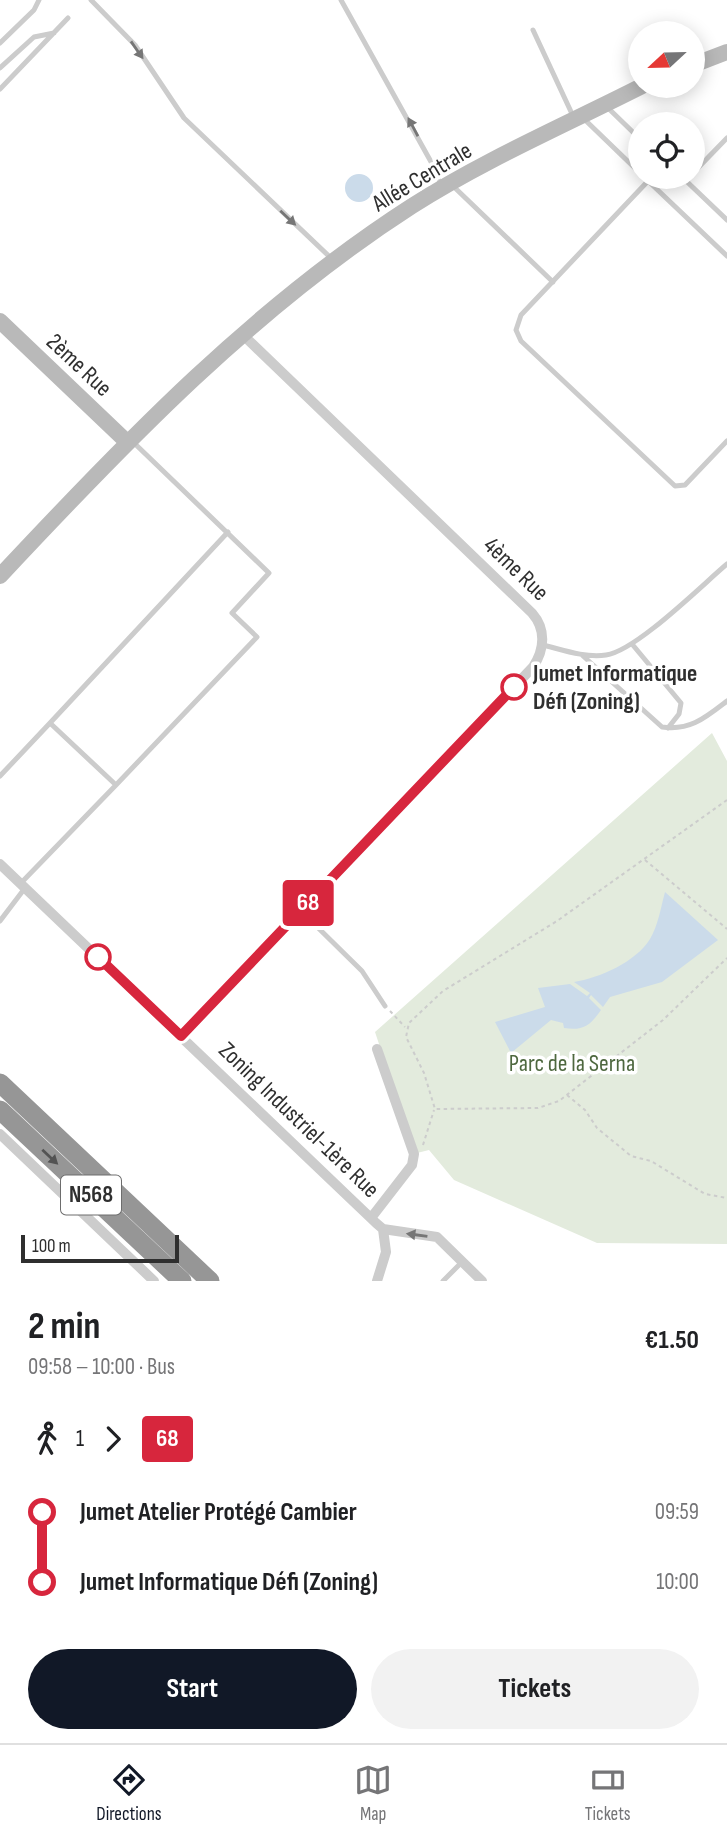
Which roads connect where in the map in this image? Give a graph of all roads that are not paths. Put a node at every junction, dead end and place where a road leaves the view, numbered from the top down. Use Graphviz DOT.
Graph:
graph roads {
  1 [pos="39,0"];
  2 [pos="91,0"];
  3 [pos="341,0"];
  4 [pos="68,18"];
  5 [pos="533,30"];
  6 [pos="54,33"];
  7 [pos="0,43"];
  8 [pos="727,52"];
  9 [pos="705,60"];
  10 [pos="0,68"];
  11 [pos="0,89"];
  12 [pos="628,93"];
  13 [pos="604,105"];
  14 [pos="578,118"];
  15 [pos="628,128"];
  16 [pos="727,138"];
  17 [pos="705,160"];
  18 [pos="628,163"];
  19 [pos="447,186"];
  20 [pos="634,189"];
  21 [pos="657,189"];
  22 [pos="699,189"];
  23 [pos="727,220"];
  24 [pos="727,256"];
  25 [pos="333,261"];
  26 [pos="553,282"];
  27 [pos="0,321"];
  28 [pos="242,334"];
  29 [pos="128,440"];
  30 [pos="727,441"];
  31 [pos="228,533"];
  32 [pos="727,564"];
  33 [pos="0,576"];
  34 [pos="632,644"];
  35 [pos="542,645"];
  36 [pos="582,655"];
  37 [pos="727,701"];
  38 [pos="50,723"];
  39 [pos="668,728"];
  40 [pos="0,776"];
  41 [pos="116,785"];
  42 [pos="0,864"];
  43 [pos="23,886"];
  44 [pos="301,911"];
  45 [pos="0,921"];
  46 [pos="385,1006"];
  47 [pos="181,1036"];
  48 [pos="377,1049"];
  49 [pos="0,1083"];
  50 [pos="0,1110"];
  51 [pos="0,1135"];
  52 [pos="371,1218"];
  53 [pos="383,1229"];
  54 [pos="463,1260"];
  55 [pos="154,1281"];
  56 [pos="182,1281"];
  57 [pos="210,1281"];
  58 [pos="377,1281"];
  59 [pos="443,1281"];
  60 [pos="482,1281"];
  1 -- 7 [label="lane"];
  2 -- 25 [label="lane, one-way"];
  19 -- 3 [label="lane, one-way"];
  4 -- 6 [label="lane"];
  5 -- 14 [label="lane"];
  6 -- 10 [label="lane"];
  6 -- 11 [label="lane"];
  8 -- 9 [label="street"];
  12 -- 13 [label="street, Allée Centrale"];
  13 -- 14 [label="street, Allée Centrale"];
  13 -- 15 [label="lane"];
  14 -- 18 [label="lane"];
  14 -- 19 [label="street, Allée Centrale"];
  16 -- 17 [label="lane"];
  19 -- 25 [label="street, Allée Centrale"];
  19 -- 26 [label="lane"];
  20 -- 26 [label="lane"];
  21 -- 24 [label="lane"];
  22 -- 23 [label="lane"];
  25 -- 28 [label="street, Allée Centrale"];
  26 -- 30 [label="lane"];
  27 -- 29 [label="street, 2ème Rue"];
  28 -- 29 [label="street, Allée Centrale"];
  28 -- 35 [label="street, 4ème Rue"];
  29 -- 31 [label="lane"];
  29 -- 33 [label="street"];
  31 -- 38 [label="lane"];
  31 -- 41 [label="lane"];
  32 -- 34 [label="lane"];
  34 -- 36 [label="lane"];
  34 -- 39 [label="lane"];
  35 -- 36 [label="lane"];
  35 -- 44 [label="street"];
  36 -- 39 [label="lane"];
  37 -- 39 [label="lane"];
  38 -- 40 [label="lane"];
  38 -- 41 [label="lane"];
  41 -- 43 [label="lane"];
  42 -- 43 [label="street, Zoning Industriel-1ère Rue"];
  43 -- 45 [label="lane"];
  43 -- 47 [label="street, Zoning Industriel-1ère Rue"];
  44 -- 46 [label="lane"];
  44 -- 47 [label="street"];
  47 -- 52 [label="street, Zoning Industriel-1ère Rue"];
  48 -- 52 [label="street, Zoning Industriel-1ère Rue"];
  49 -- 57 [label="highway, N568"];
  50 -- 56 [label="highway, N568, one-way"];
  51 -- 55 [label="street"];
  52 -- 53 [label="street"];
  54 -- 53 [label="street, one-way"];
  53 -- 58 [label="street"];
  54 -- 59 [label="lane"];
  54 -- 60 [label="street"];
}
